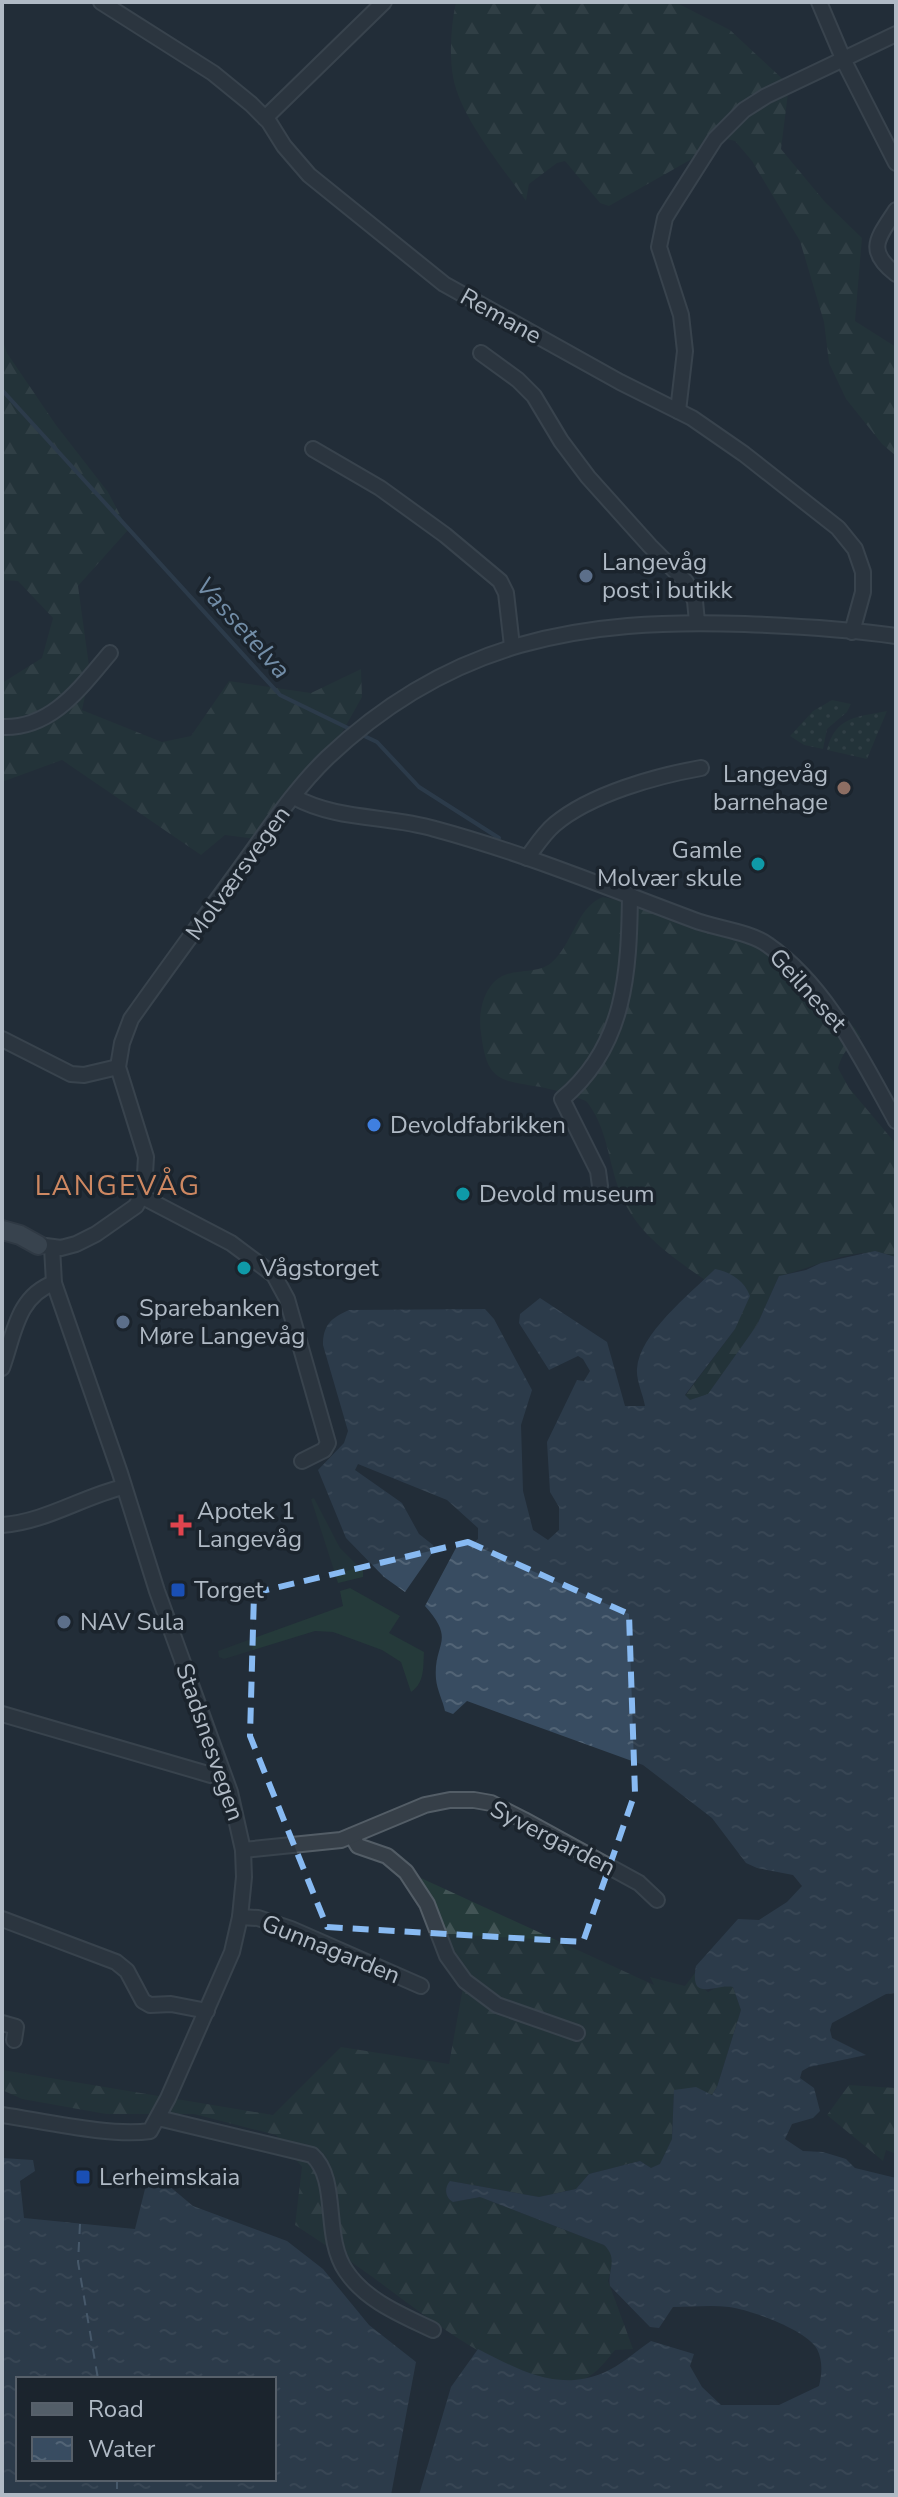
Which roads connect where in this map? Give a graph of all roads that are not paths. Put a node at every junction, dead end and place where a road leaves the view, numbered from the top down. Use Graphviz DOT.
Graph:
graph roads {
  1 [pos="101,2"];
  2 [pos="384,2"];
  3 [pos="819,2"];
  4 [pos="896,34"];
  5 [pos="843,59"];
  6 [pos="265,118"];
  7 [pos="896,163"];
  8 [pos="896,210"];
  9 [pos="896,274"];
  10 [pos="481,353"];
  11 [pos="678,411"];
  12 [pos="313,449"];
  13 [pos="697,622"];
  14 [pos="852,632"];
  15 [pos="896,636"];
  16 [pos="512,646"];
  17 [pos="110,653"];
  18 [pos="2,727"];
  19 [pos="701,768"];
  20 [pos="294,797"];
  21 [pos="527,858"];
  22 [pos="630,895"];
  23 [pos="2,1039"];
  24 [pos="118,1067"];
  25 [pos="896,1121"];
  26 [pos="600,1186"];
  27 [pos="141,1196"];
  28 [pos="2,1230"];
  29 [pos="2,1240"];
  30 [pos="45,1246"];
  31 [pos="54,1283"];
  32 [pos="2,1368"];
  33 [pos="302,1461"];
  34 [pos="123,1487"];
  35 [pos="2,1525"];
  36 [pos="2,1714"];
  37 [pos="222,1774"];
  38 [pos="352,1836"];
  39 [pos="243,1850"];
  40 [pos="657,1900"];
  41 [pos="240,1917"];
  42 [pos="2,1919"];
  43 [pos="421,1986"];
  44 [pos="207,2011"];
  45 [pos="2,2023"];
  46 [pos="577,2033"];
  47 [pos="14,2040"];
  48 [pos="2,2115"];
  49 [pos="158,2118"];
  50 [pos="433,2330"];
  1 -- 6 [label="street, Remane"];
  2 -- 6 [label="street"];
  3 -- 5 [label="street"];
  4 -- 5 [label="street"];
  5 -- 7 [label="street"];
  5 -- 11 [label="street"];
  6 -- 11 [label="street, Remane"];
  8 -- 9 [label="street"];
  10 -- 13 [label="street, Remane"];
  11 -- 14 [label="street, Remane"];
  12 -- 16 [label="street"];
  13 -- 14 [label="street, Molværsvegen"];
  13 -- 16 [label="street, Molværsvegen"];
  14 -- 15 [label="street, Molværsvegen"];
  16 -- 20 [label="street, Molværsvegen"];
  17 -- 18 [label="street"];
  19 -- 21 [label="street"];
  20 -- 21 [label="street, Geilneset"];
  20 -- 24 [label="street, Molværsvegen"];
  21 -- 22 [label="street, Geilneset"];
  22 -- 25 [label="street, Geilneset"];
  22 -- 26 [label="street"];
  23 -- 24 [label="street"];
  24 -- 27 [label="street"];
  27 -- 30 [label="street"];
  27 -- 33 [label="street"];
  28 -- 30 [label="main road"];
  29 -- 30 [label="main road"];
  30 -- 31 [label="street, Stadsnesvegen"];
  31 -- 32 [label="street"];
  31 -- 34 [label="street, Stadsnesvegen"];
  34 -- 35 [label="street"];
  34 -- 37 [label="street, Stadsnesvegen"];
  36 -- 37 [label="street"];
  37 -- 39 [label="street, Stadsnesvegen"];
  38 -- 39 [label="street, Syvergarden"];
  38 -- 40 [label="street, Syvergarden"];
  38 -- 46 [label="street"];
  39 -- 41 [label="street, Stadsnesvegen"];
  41 -- 43 [label="street, Gunnagarden"];
  41 -- 44 [label="street, Stadsnesvegen"];
  42 -- 44 [label="street"];
  44 -- 49 [label="street, Stadsnesvegen"];
  45 -- 47 [label="street"];
  48 -- 49 [label="street"];
  49 -- 50 [label="street"];
}
